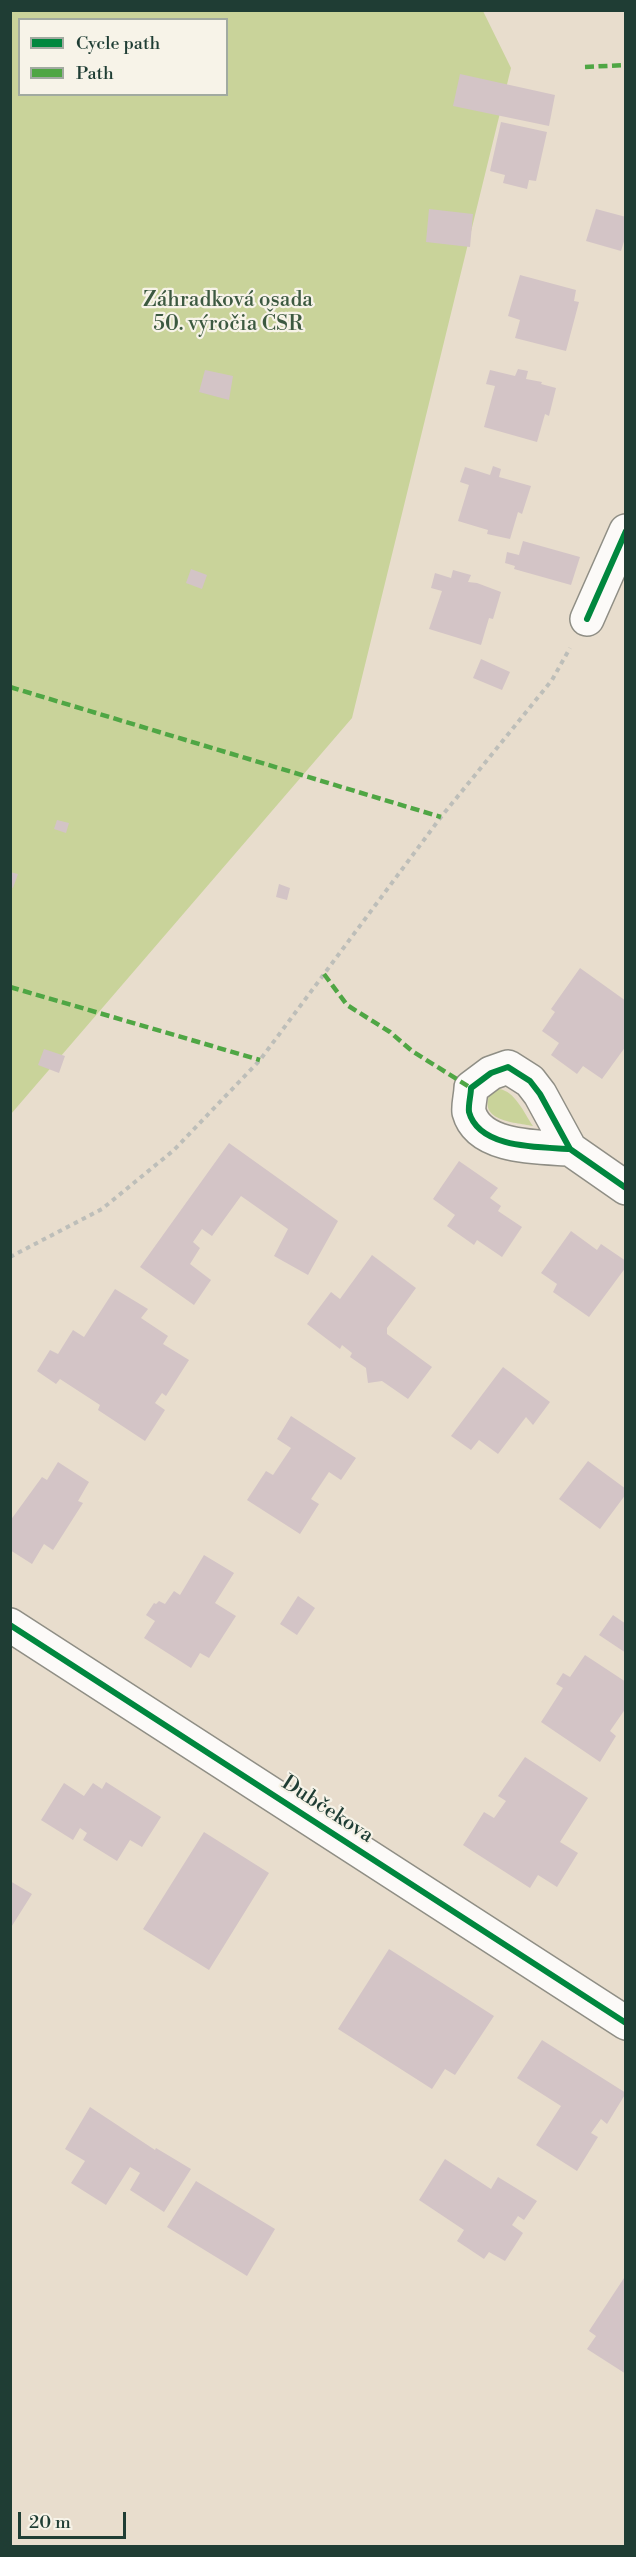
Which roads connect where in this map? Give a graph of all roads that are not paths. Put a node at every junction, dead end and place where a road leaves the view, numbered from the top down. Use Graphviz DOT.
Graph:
graph roads {
  1 [pos="626,531"];
  2 [pos="587,619"];
  3 [pos="570,1149"];
  4 [pos="626,1188"];
  5 [pos="10,1625"];
  6 [pos="626,2023"];
  1 -- 2 [label="street"];
  3 -- 4 [label="street"];
  5 -- 6 [label="street, Dubčekova"];
}
